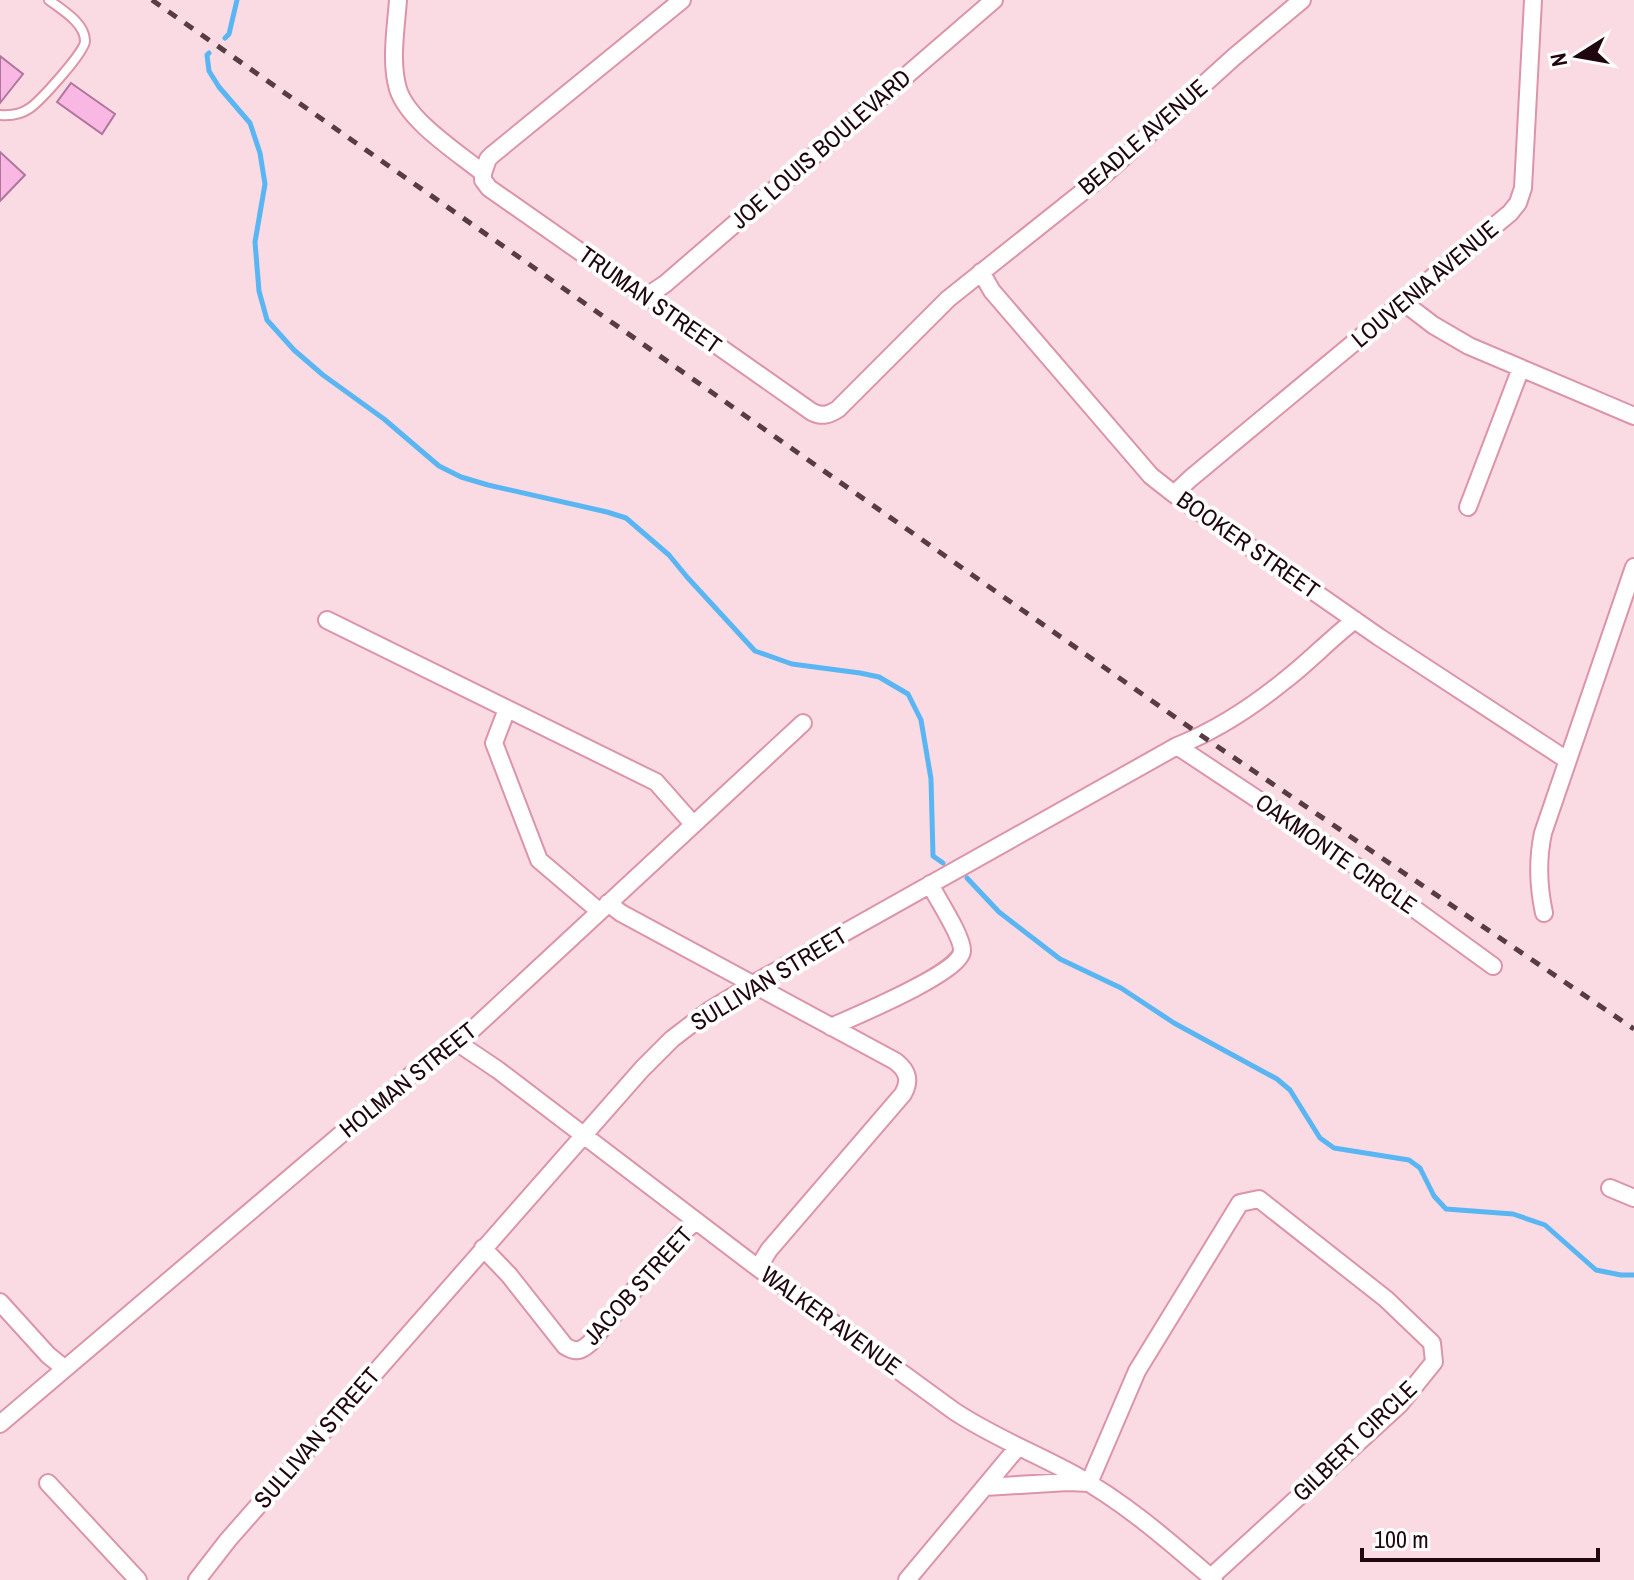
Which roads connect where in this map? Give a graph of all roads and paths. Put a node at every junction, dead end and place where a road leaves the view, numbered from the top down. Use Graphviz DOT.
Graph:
graph roads {
  1 [pos="49,0"];
  2 [pos="398,0"];
  3 [pos="682,0"];
  4 [pos="994,0"];
  5 [pos="1302,0"];
  6 [pos="1533,0"];
  7 [pos="0,115"];
  8 [pos="483,173"];
  9 [pos="981,272"];
  10 [pos="647,296"];
  11 [pos="1403,302"];
  12 [pos="1521,368"];
  13 [pos="1634,416"];
  14 [pos="1174,494"];
  15 [pos="1468,507"];
  16 [pos="1634,567"];
  17 [pos="327,620"];
  18 [pos="1355,620"];
  19 [pos="507,709"];
  20 [pos="803,723"];
  21 [pos="1177,746"];
  22 [pos="1567,760"];
  23 [pos="693,824"];
  24 [pos="930,884"];
  25 [pos="603,907"];
  26 [pos="1544,913"];
  27 [pos="1493,966"];
  28 [pos="753,984"];
  29 [pos="831,1027"];
  30 [pos="458,1043"];
  31 [pos="583,1134"];
  32 [pos="1610,1188"];
  33 [pos="1634,1198"];
  34 [pos="696,1221"];
  35 [pos="483,1248"];
  36 [pos="758,1268"];
  37 [pos="0,1302"];
  38 [pos="64,1368"];
  39 [pos="0,1424"];
  40 [pos="1018,1447"];
  41 [pos="48,1483"];
  42 [pos="1089,1483"];
  43 [pos="985,1487"];
  44 [pos="1213,1579"];
  45 [pos="138,1580"];
  46 [pos="197,1580"];
  47 [pos="907,1580"];
  1 -- 7 [label="lane"];
  2 -- 8 [label="street, TRUMAN STREET"];
  3 -- 8 [label="street"];
  4 -- 10 [label="street, JOE LOUIS BOULEVARD"];
  5 -- 9 [label="street, BEADLE AVENUE"];
  6 -- 11 [label="street, LOUVENIA AVENUE"];
  8 -- 10 [label="street, TRUMAN STREET"];
  9 -- 10 [label="street, TRUMAN STREET"];
  9 -- 14 [label="street, BOOKER STREET"];
  11 -- 12 [label="street"];
  11 -- 14 [label="street, LOUVENIA AVENUE"];
  12 -- 13 [label="street"];
  12 -- 15 [label="street"];
  14 -- 18 [label="street, BOOKER STREET"];
  16 -- 22 [label="street"];
  17 -- 19 [label="street"];
  18 -- 21 [label="street, SULLIVAN STREET"];
  18 -- 22 [label="street, BOOKER STREET"];
  19 -- 23 [label="street"];
  19 -- 25 [label="street"];
  20 -- 23 [label="street, HOLMAN STREET"];
  21 -- 24 [label="street, SULLIVAN STREET"];
  21 -- 27 [label="street, OAKMONTE CIRCLE"];
  22 -- 26 [label="street"];
  23 -- 25 [label="street, HOLMAN STREET"];
  24 -- 28 [label="street, SULLIVAN STREET"];
  24 -- 29 [label="street"];
  25 -- 28 [label="street"];
  25 -- 30 [label="street, HOLMAN STREET"];
  28 -- 29 [label="street"];
  28 -- 31 [label="street, SULLIVAN STREET"];
  29 -- 36 [label="street"];
  30 -- 31 [label="street, WALKER AVENUE"];
  30 -- 38 [label="street, HOLMAN STREET"];
  31 -- 34 [label="street, WALKER AVENUE"];
  31 -- 35 [label="street, SULLIVAN STREET"];
  32 -- 33 [label="street"];
  34 -- 35 [label="street, JACOB STREET"];
  34 -- 36 [label="street, WALKER AVENUE"];
  35 -- 46 [label="street, SULLIVAN STREET"];
  36 -- 40 [label="street, WALKER AVENUE"];
  37 -- 38 [label="street"];
  38 -- 39 [label="street, HOLMAN STREET"];
  40 -- 42 [label="street, WALKER AVENUE"];
  40 -- 43 [label="street"];
  41 -- 45 [label="street"];
  42 -- 43 [label="street"];
  42 -- 44 [label="street, WALKER AVENUE"];
  42 -- 44 [label="street, GILBERT CIRCLE"];
  43 -- 47 [label="street"];
}
